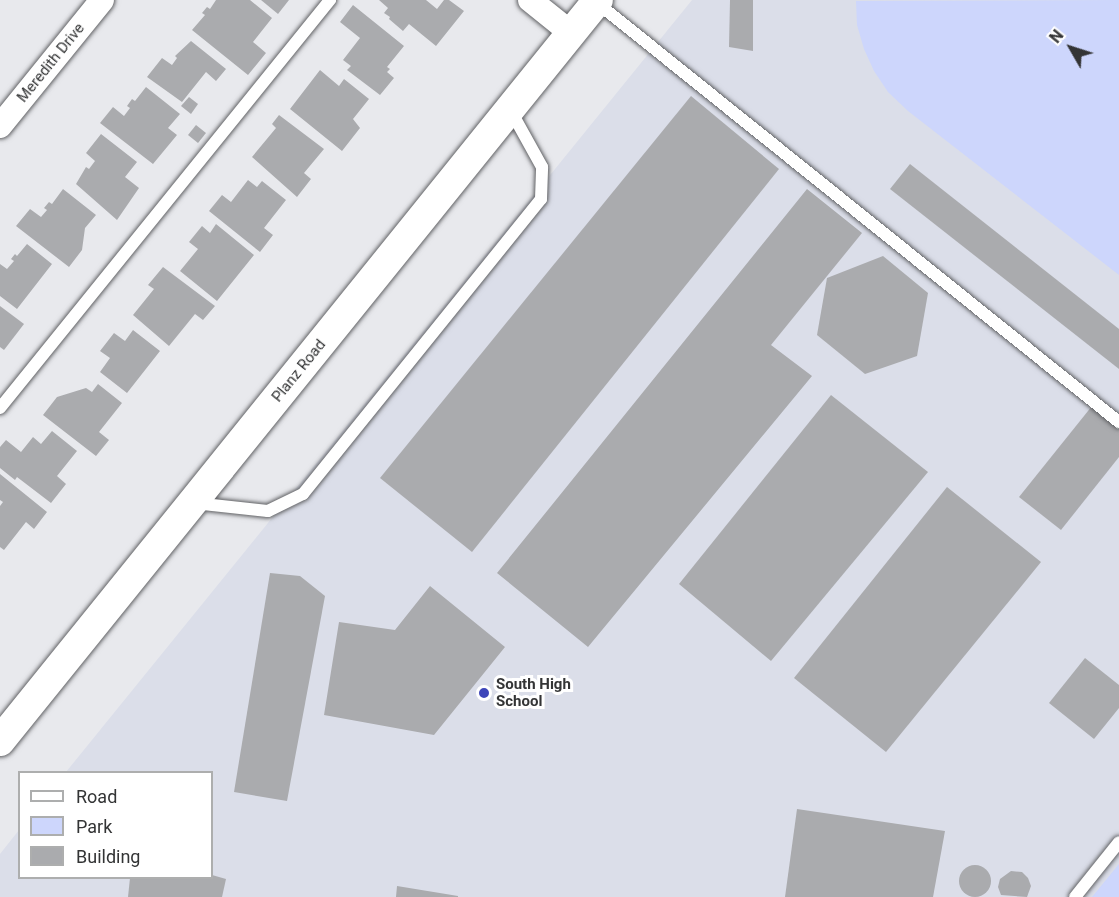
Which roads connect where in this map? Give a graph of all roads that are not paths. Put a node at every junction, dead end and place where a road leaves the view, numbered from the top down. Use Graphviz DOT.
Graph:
graph roads {
  1 [pos="102,0"];
  2 [pos="330,0"];
  3 [pos="530,0"];
  4 [pos="597,1"];
  5 [pos="571,33"];
  6 [pos="510,109"];
  7 [pos="0,126"];
  8 [pos="0,408"];
  9 [pos="1119,422"];
  10 [pos="193,502"];
  11 [pos="0,741"];
  12 [pos="1119,842"];
  13 [pos="1075,897"];
  1 -- 7 [label="street, Meredith Drive"];
  2 -- 8 [label="lane"];
  3 -- 5 [label="street"];
  4 -- 5 [label="street, Planz Road"];
  4 -- 9 [label="lane"];
  5 -- 6 [label="street, Planz Road"];
  6 -- 10 [label="street, Planz Road"];
  6 -- 10 [label="lane"];
  10 -- 11 [label="street, Planz Road"];
  12 -- 13 [label="lane"];
}
